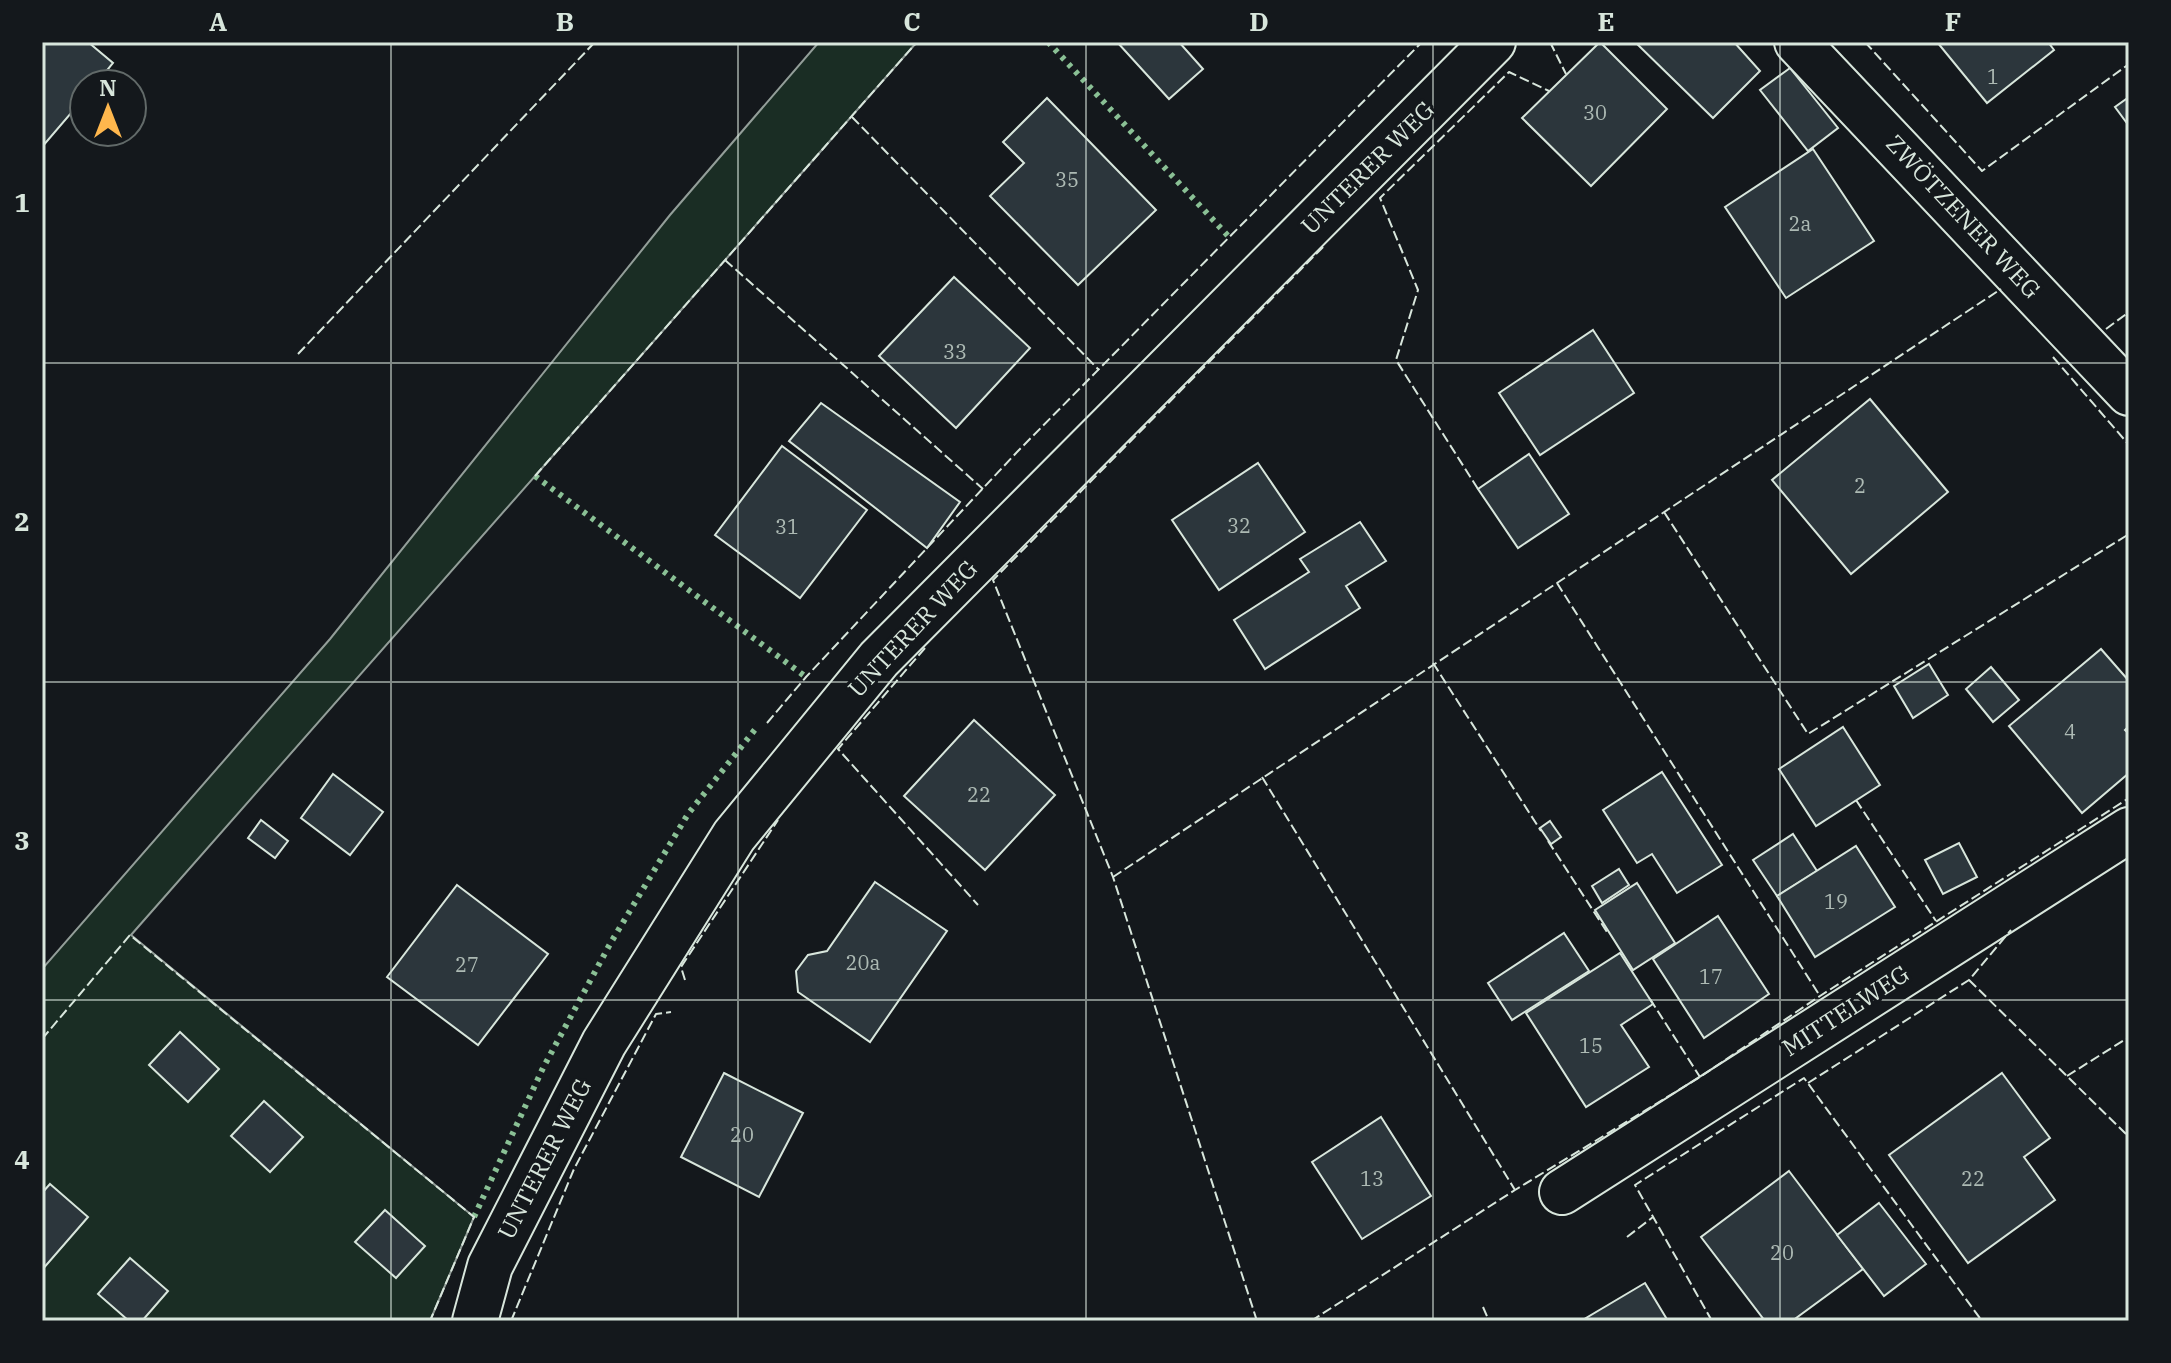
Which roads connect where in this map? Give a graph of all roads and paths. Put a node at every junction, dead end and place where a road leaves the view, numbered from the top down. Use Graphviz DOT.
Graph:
graph roads {
  1 [pos="1493,42"];
  2 [pos="1797,42"];
  3 [pos="2129,393"];
  4 [pos="2129,830"];
  5 [pos="1562,1192"];
  6 [pos="475,1321"];
  1 -- 6 [label="street, UNTERER WEG"];
  2 -- 3 [label="street, ZWÖTZENER WEG"];
  4 -- 5 [label="street, MITTELWEG"];
}
